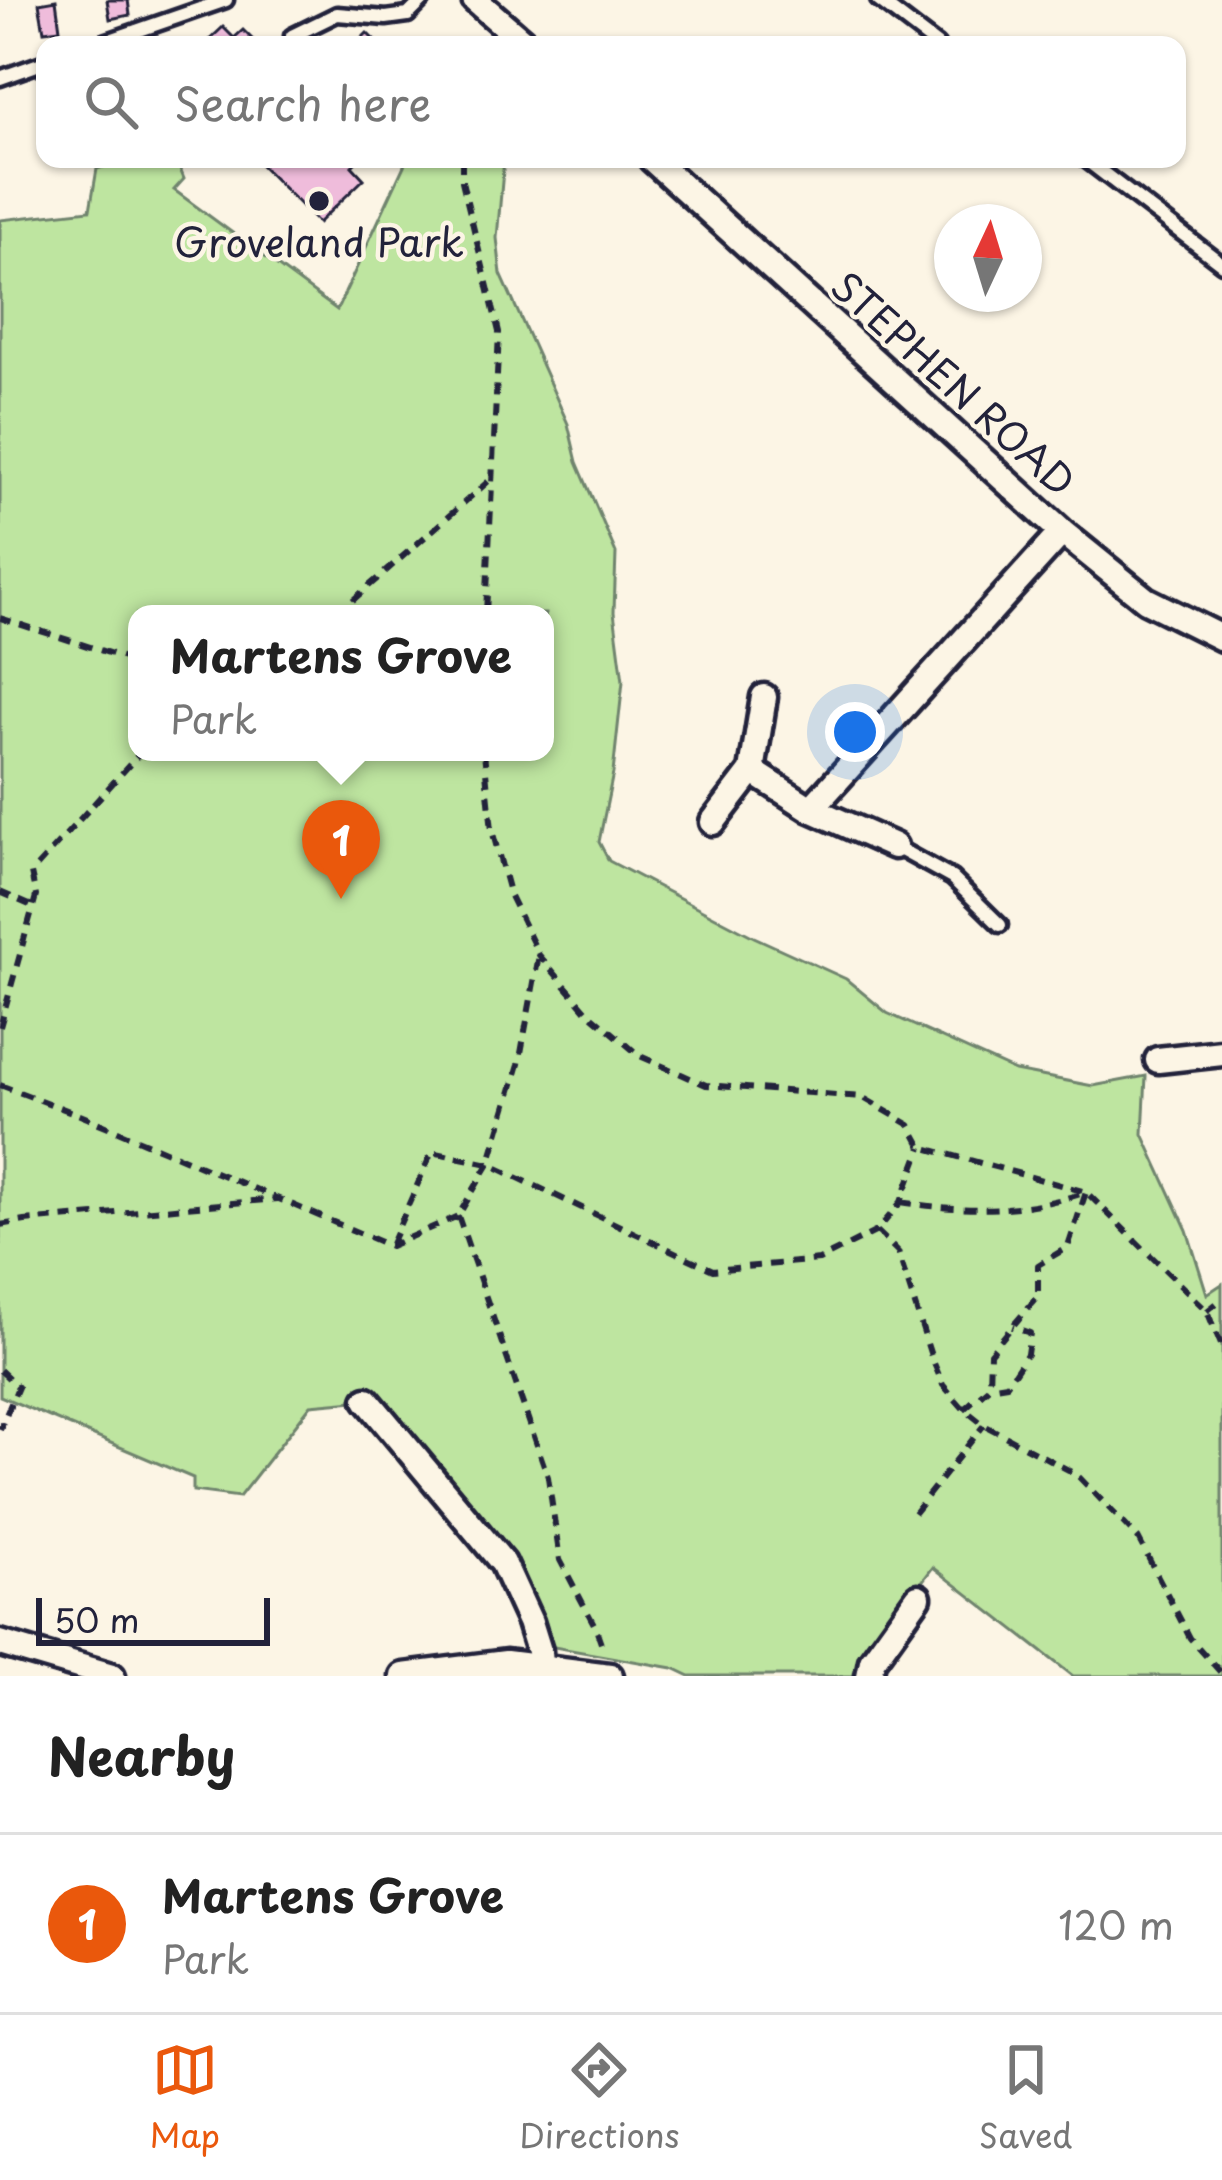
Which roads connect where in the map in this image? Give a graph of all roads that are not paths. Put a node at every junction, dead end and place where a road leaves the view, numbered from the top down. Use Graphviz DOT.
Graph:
graph roads {
  1 [pos="226,0"];
  2 [pos="423,0"];
  3 [pos="475,0"];
  4 [pos="878,0"];
  5 [pos="122,36"];
  6 [pos="292,36"];
  7 [pos="517,36"];
  8 [pos="925,36"];
  9 [pos="36,65"];
  10 [pos="0,78"];
  11 [pos="662,168"];
  12 [pos="1097,168"];
  13 [pos="1222,264"];
  14 [pos="1062,532"];
  15 [pos="1222,638"];
  16 [pos="764,697"];
  17 [pos="752,771"];
  18 [pos="811,809"];
  19 [pos="713,822"];
  20 [pos="894,846"];
  21 [pos="1000,925"];
  22 [pos="1222,1053"];
  23 [pos="1158,1060"];
  24 [pos="367,1400"];
  25 [pos="918,1597"];
  26 [pos="0,1642"];
  27 [pos="540,1665"];
  28 [pos="112,1676"];
  29 [pos="403,1676"];
  30 [pos="610,1676"];
  31 [pos="868,1676"];
  1 -- 5 [label="lane"];
  2 -- 6 [label="lane"];
  3 -- 7 [label="street"];
  4 -- 8 [label="lane"];
  9 -- 10 [label="lane"];
  11 -- 14 [label="street, STEPHEN ROAD"];
  12 -- 13 [label="lane"];
  14 -- 15 [label="street, STEPHEN ROAD"];
  14 -- 18 [label="street"];
  16 -- 17 [label="street"];
  17 -- 18 [label="street"];
  17 -- 19 [label="street"];
  18 -- 20 [label="street"];
  20 -- 21 [label="lane"];
  22 -- 23 [label="street"];
  24 -- 27 [label="street"];
  25 -- 31 [label="street"];
  26 -- 28 [label="street"];
  27 -- 29 [label="street"];
  27 -- 30 [label="street"];
}
